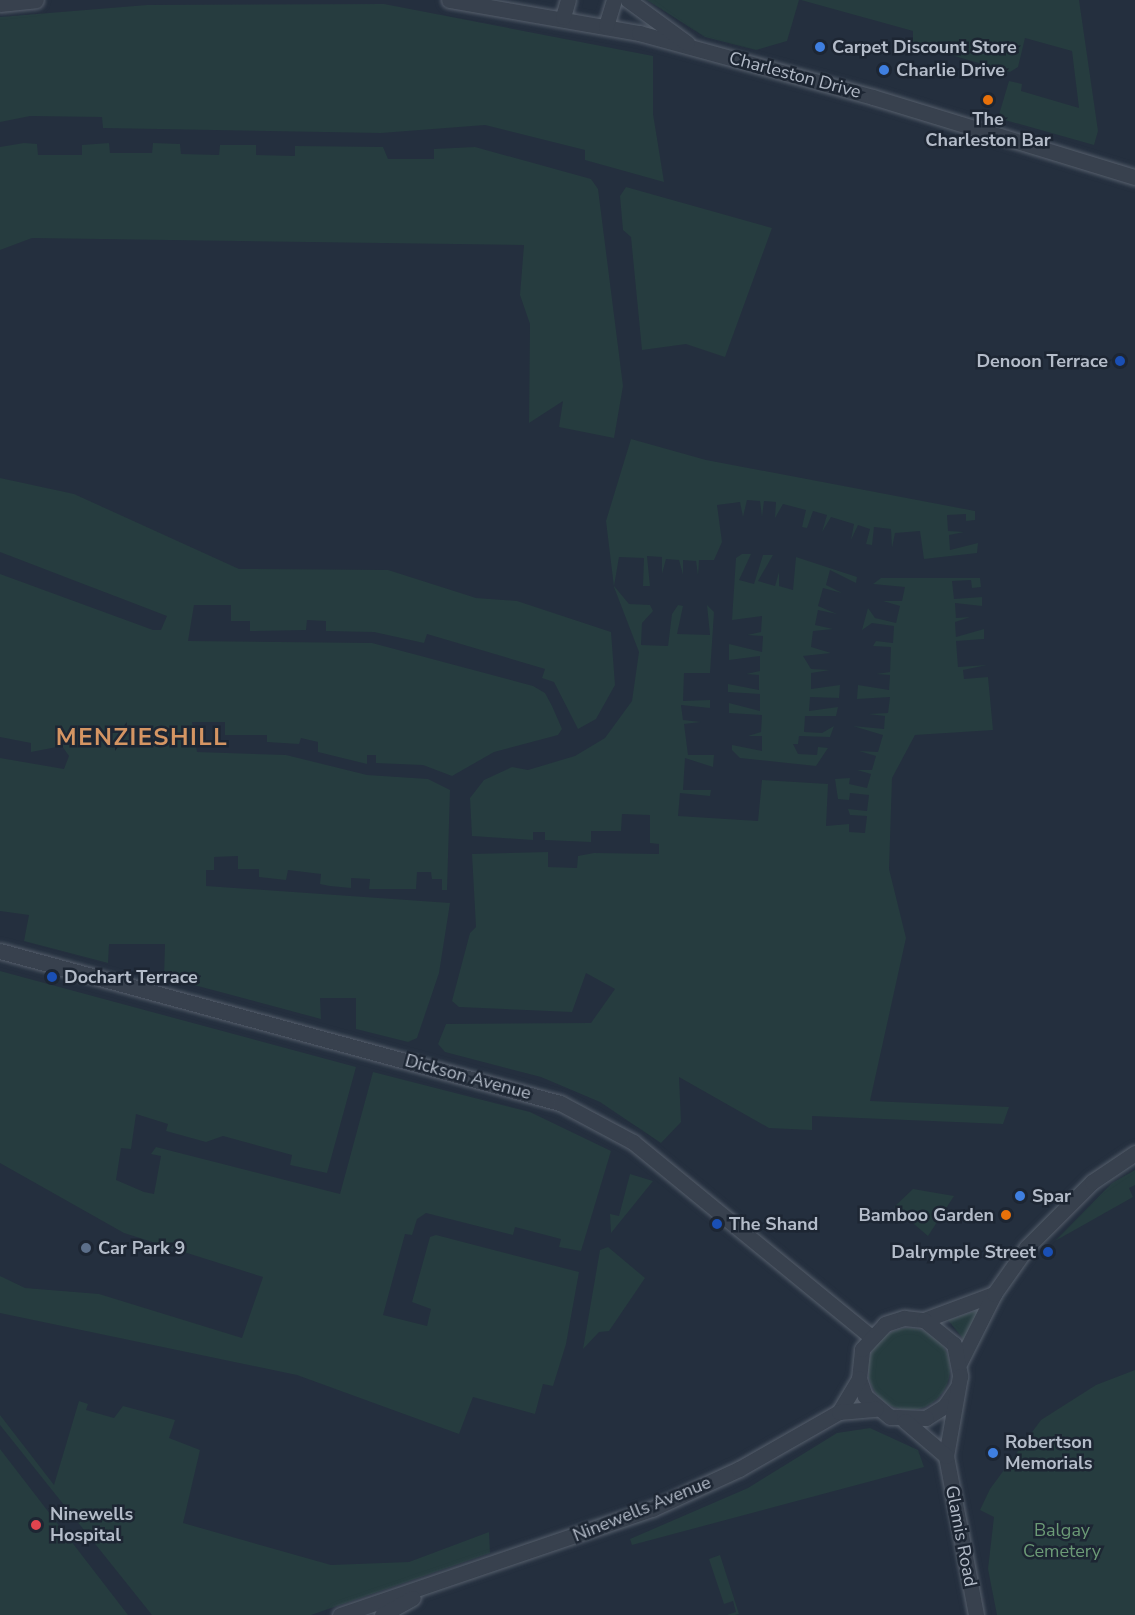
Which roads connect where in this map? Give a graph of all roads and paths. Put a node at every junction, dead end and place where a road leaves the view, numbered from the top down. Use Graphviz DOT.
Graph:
graph roads {
  1 [pos="36,0"];
  2 [pos="449,0"];
  3 [pos="568,0"];
  4 [pos="615,0"];
  5 [pos="628,0"];
  6 [pos="0,4"];
  7 [pos="563,17"];
  8 [pos="606,26"];
  9 [pos="694,48"];
  10 [pos="1135,177"];
  11 [pos="0,951"];
  12 [pos="1135,1153"];
  13 [pos="994,1294"];
  14 [pos="924,1320"];
  15 [pos="870,1336"];
  16 [pos="960,1362"];
  17 [pos="859,1379"];
  18 [pos="957,1388"];
  19 [pos="876,1409"];
  20 [pos="839,1412"];
  21 [pos="905,1420"];
  22 [pos="946,1456"];
  23 [pos="436,1586"];
  24 [pos="340,1615"];
  25 [pos="382,1615"];
  26 [pos="976,1615"];
  1 -- 6 [label="street"];
  2 -- 7 [label="street, Charleston Drive"];
  3 -- 7 [label="street"];
  4 -- 8 [label="street"];
  5 -- 9 [label="street"];
  7 -- 8 [label="street, Charleston Drive"];
  8 -- 9 [label="street, Charleston Drive"];
  9 -- 10 [label="street, Charleston Drive"];
  11 -- 15 [label="street, Dickson Avenue"];
  12 -- 13 [label="street, Glamis Road"];
  13 -- 14 [label="street"];
  13 -- 16 [label="street, Glamis Road"];
  14 -- 15 [label="street"];
  14 -- 16 [label="street"];
  15 -- 17 [label="street"];
  16 -- 18 [label="street, Glamis Road"];
  17 -- 19 [label="street"];
  17 -- 20 [label="street, Ninewells Avenue"];
  18 -- 21 [label="street"];
  18 -- 22 [label="street, Glamis Road"];
  19 -- 20 [label="street, Ninewells Avenue"];
  19 -- 21 [label="street"];
  20 -- 23 [label="street, Ninewells Avenue"];
  21 -- 22 [label="street"];
  22 -- 26 [label="street, Glamis Road"];
  23 -- 24 [label="street, Ninewells Avenue"];
  23 -- 25 [label="street, Ninewells Avenue"];
}
